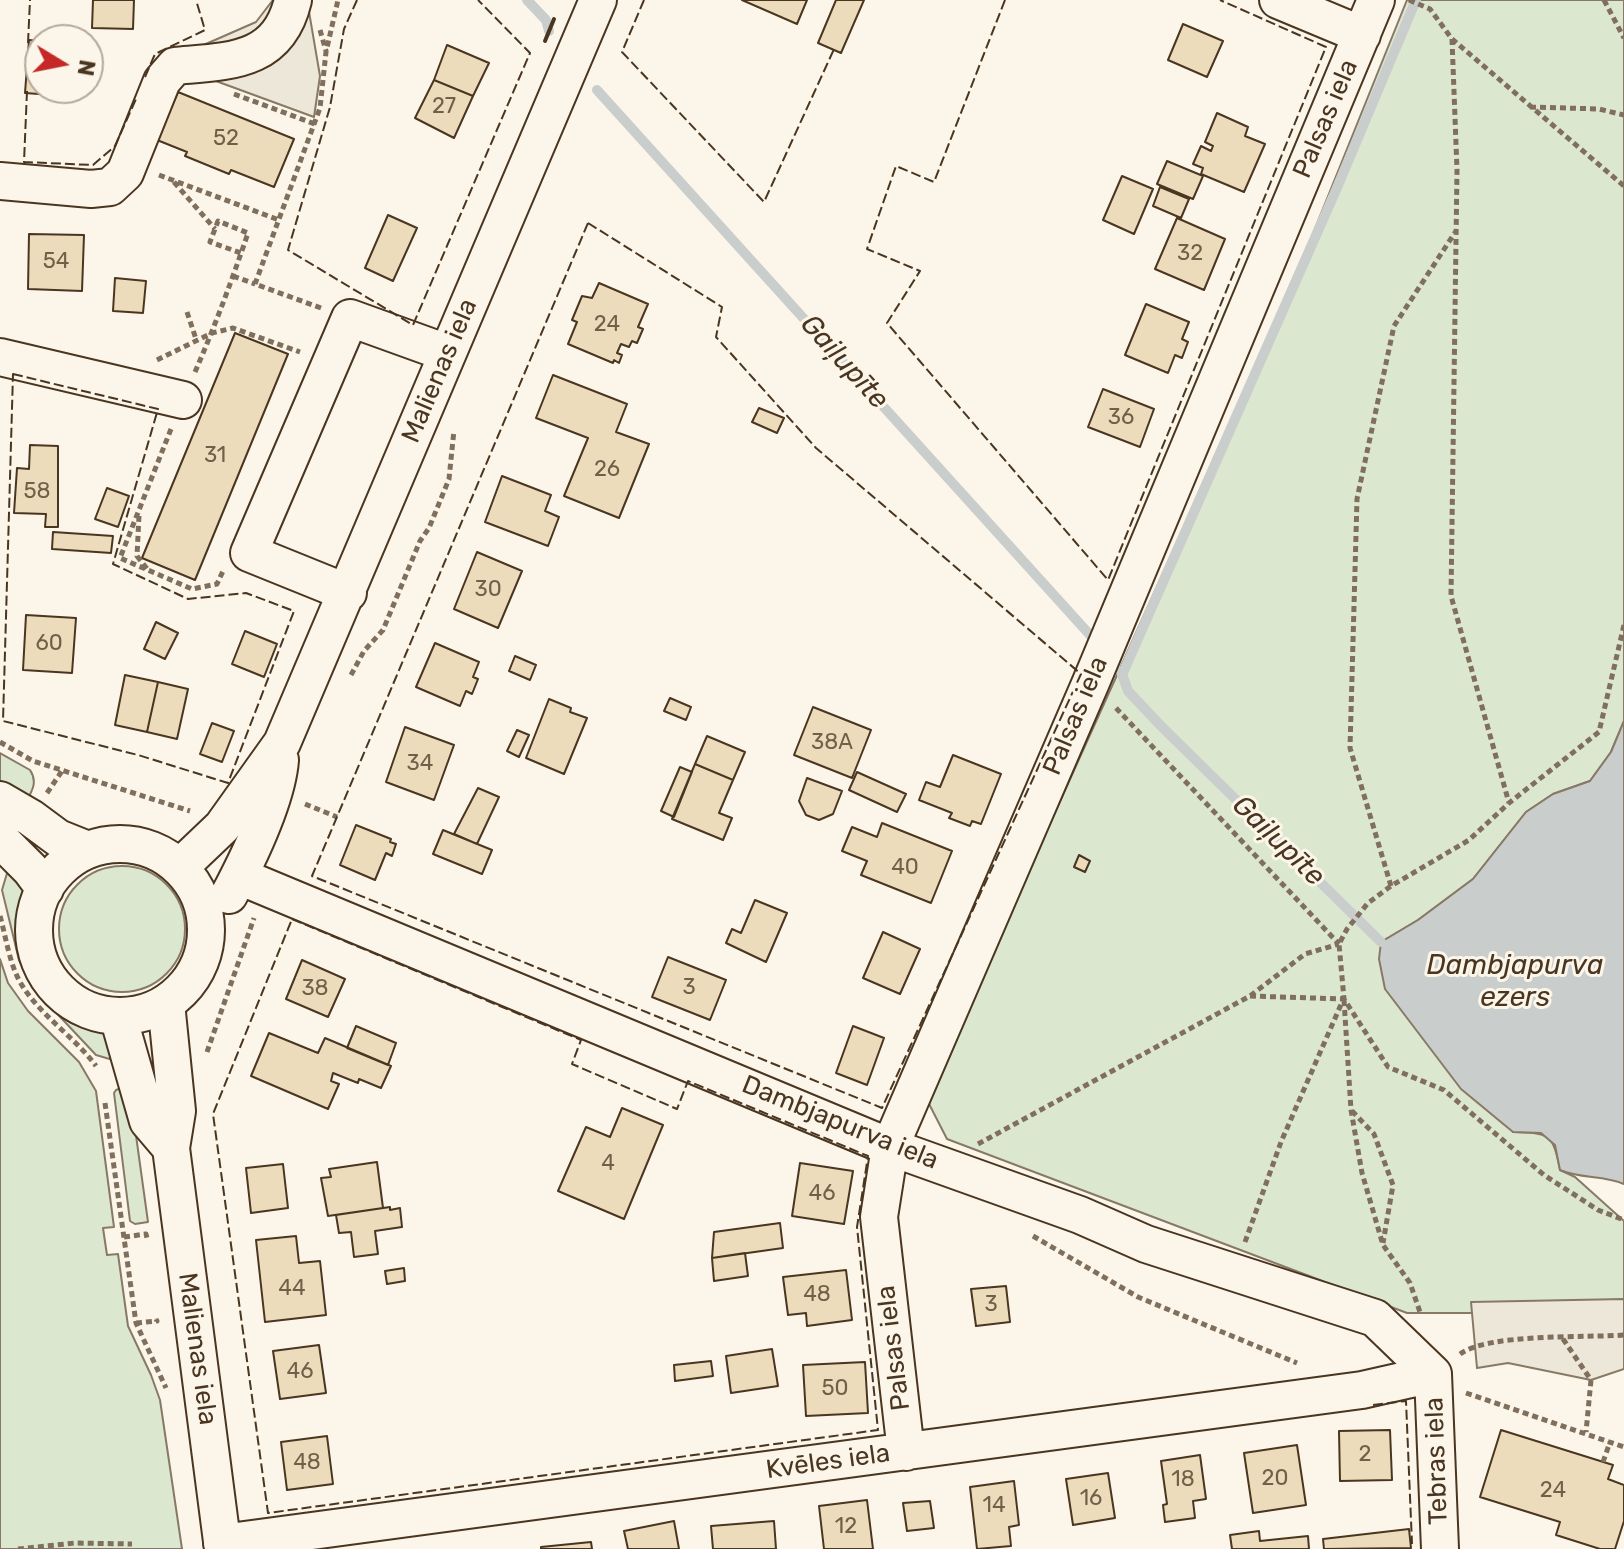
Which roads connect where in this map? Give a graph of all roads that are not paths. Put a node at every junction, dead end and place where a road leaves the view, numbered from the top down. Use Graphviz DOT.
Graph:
graph roads {
  1 [pos="293,0"];
  2 [pos="598,0"];
  3 [pos="1278,0"];
  4 [pos="1376,0"];
  5 [pos="1362,35"];
  6 [pos="0,181"];
  7 [pos="447,353"];
  8 [pos="0,357"];
  9 [pos="183,400"];
  10 [pos="348,593"];
  11 [pos="282,743"];
  12 [pos="0,800"];
  13 [pos="0,839"];
  14 [pos="88,850"];
  15 [pos="180,867"];
  16 [pos="265,886"];
  17 [pos="45,889"];
  18 [pos="206,934"];
  19 [pos="166,1003"];
  20 [pos="118,1016"];
  21 [pos="890,1147"];
  22 [pos="171,1148"];
  23 [pos="1433,1374"];
  24 [pos="906,1452"];
  25 [pos="223,1546"];
  26 [pos="1440,1549"];
  1 -- 6 [label="street"];
  2 -- 7 [label="street, Malienas iela"];
  3 -- 5 [label="street"];
  4 -- 5 [label="street, Palsas iela"];
  5 -- 21 [label="street, Palsas iela"];
  7 -- 10 [label="street, Malienas iela"];
  7 -- 10 [label="street"];
  8 -- 9 [label="street"];
  10 -- 11 [label="street, Malienas iela"];
  11 -- 15 [label="street, Malienas iela"];
  11 -- 16 [label="street, Malienas iela"];
  12 -- 14 [label="street"];
  13 -- 17 [label="street"];
  14 -- 15 [label="street"];
  14 -- 17 [label="street"];
  15 -- 18 [label="street"];
  16 -- 18 [label="street, Malienas iela"];
  16 -- 21 [label="street, Dambjapurva iela"];
  17 -- 20 [label="street"];
  18 -- 19 [label="street"];
  19 -- 20 [label="street"];
  19 -- 22 [label="street, Malienas iela"];
  20 -- 22 [label="street"];
  21 -- 23 [label="street, Dambjapurva iela"];
  21 -- 24 [label="street, Palsas iela"];
  22 -- 25 [label="street, Malienas iela"];
  23 -- 24 [label="street, Kvēles iela"];
  23 -- 26 [label="street, Tebras iela"];
  24 -- 25 [label="street, Kvēles iela"];
}
